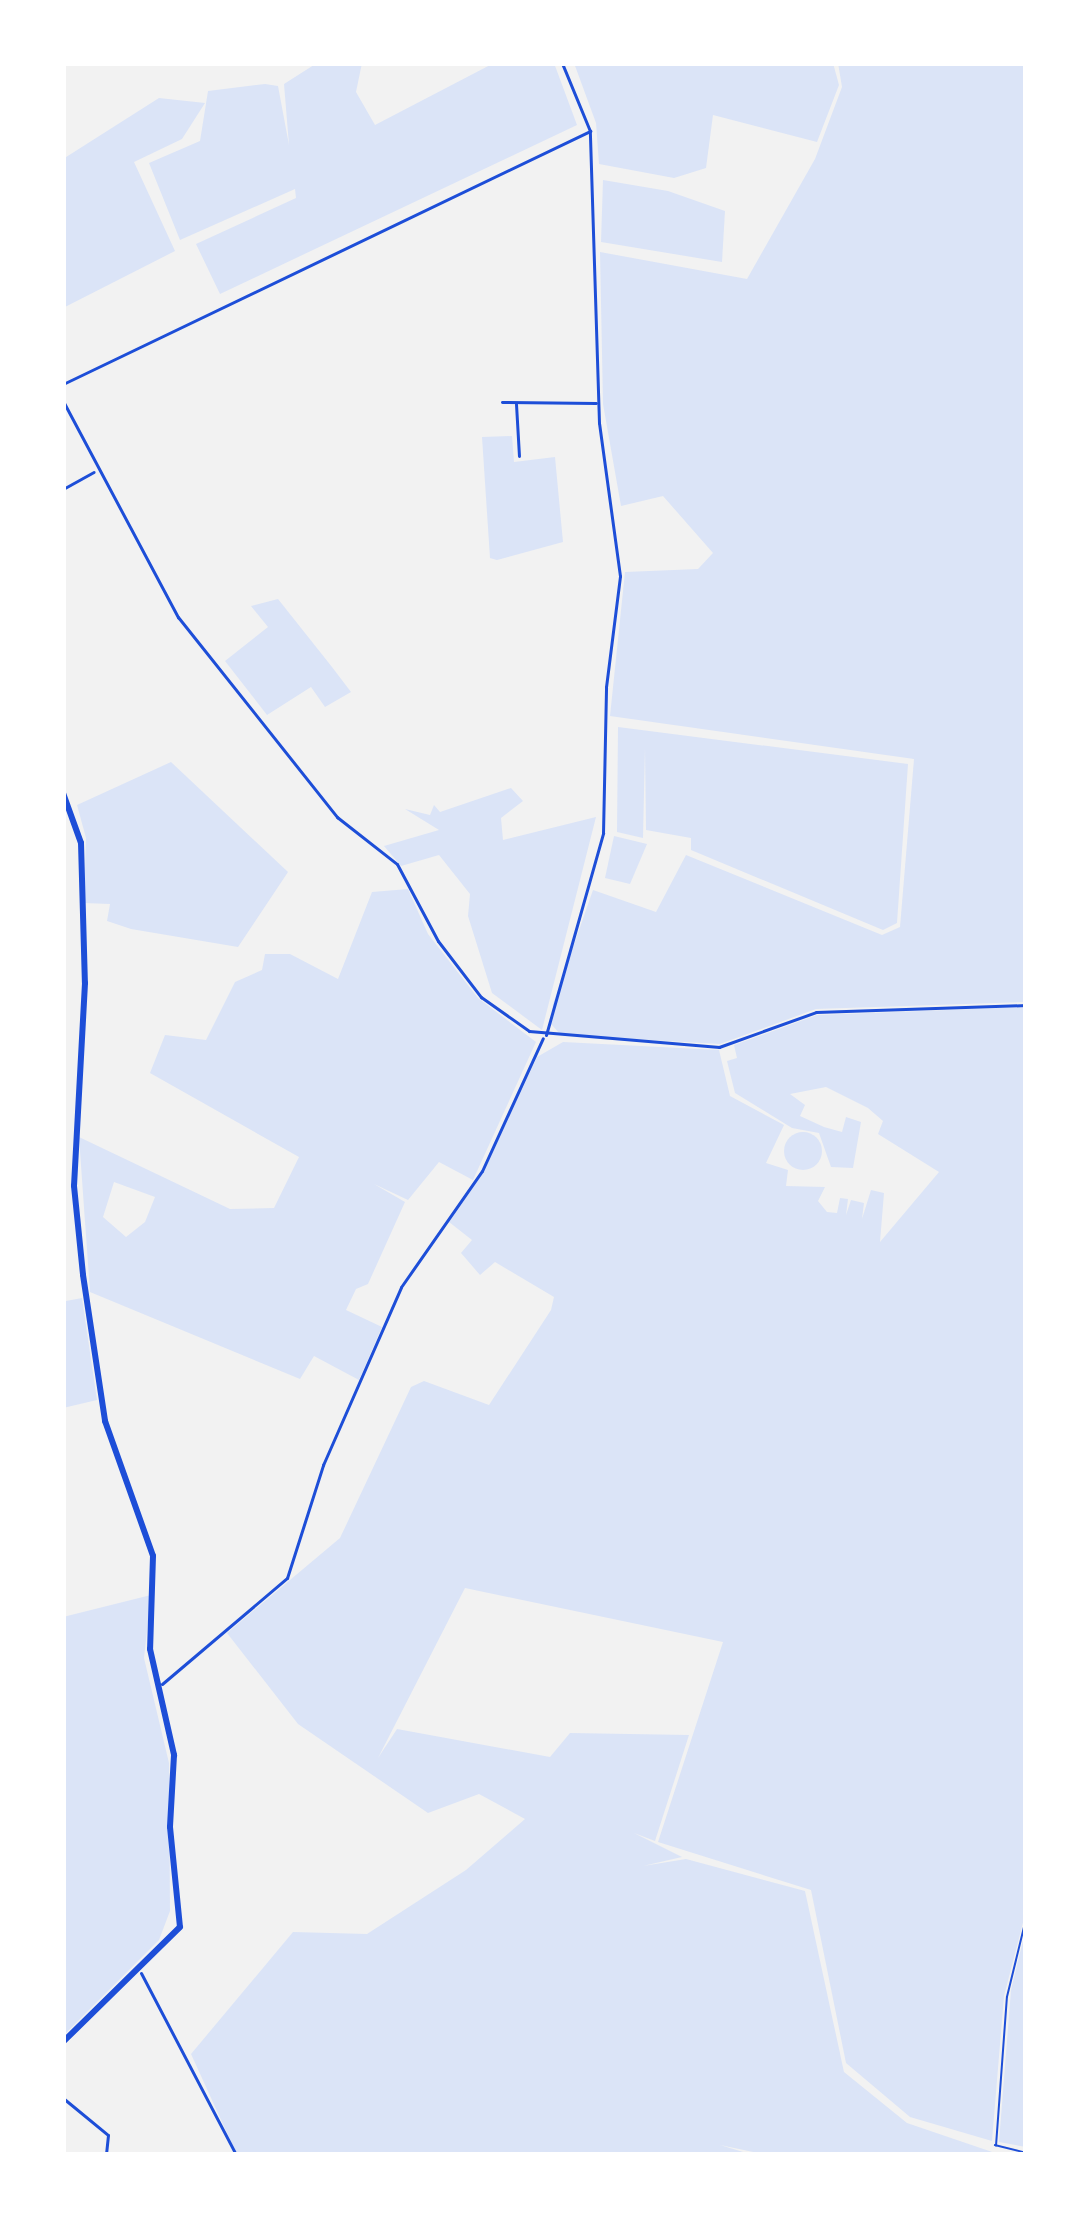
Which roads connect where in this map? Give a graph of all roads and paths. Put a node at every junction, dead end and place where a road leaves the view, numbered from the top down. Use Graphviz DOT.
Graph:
graph roads {
  1 [pos="562,63"];
  2 [pos="590,131"];
  3 [pos="63,384"];
  4 [pos="63,401"];
  5 [pos="502,402"];
  6 [pos="516,403"];
  7 [pos="598,403"];
  8 [pos="519,456"];
  9 [pos="96,471"];
  10 [pos="63,489"];
  11 [pos="63,794"];
  12 [pos="1026,1005"];
  13 [pos="544,1036"];
  14 [pos="158,1687"];
  15 [pos="1026,1919"];
  16 [pos="141,1972"];
  17 [pos="63,2042"];
  18 [pos="63,2098"];
  19 [pos="1026,2153"];
  20 [pos="106,2155"];
  21 [pos="236,2155"];
  1 -- 2 [label="street"];
  2 -- 3 [label="street"];
  2 -- 7 [label="street"];
  4 -- 9 [label="street"];
  5 -- 6 [label="street"];
  6 -- 7 [label="street"];
  6 -- 8 [label="street"];
  7 -- 13 [label="street"];
  9 -- 10 [label="street"];
  9 -- 13 [label="street"];
  11 -- 14 [label="main road"];
  12 -- 13 [label="street"];
  13 -- 14 [label="street"];
  14 -- 16 [label="main road"];
  15 -- 19 [label="path"];
  16 -- 17 [label="main road"];
  16 -- 21 [label="street"];
  18 -- 20 [label="street"];
}
